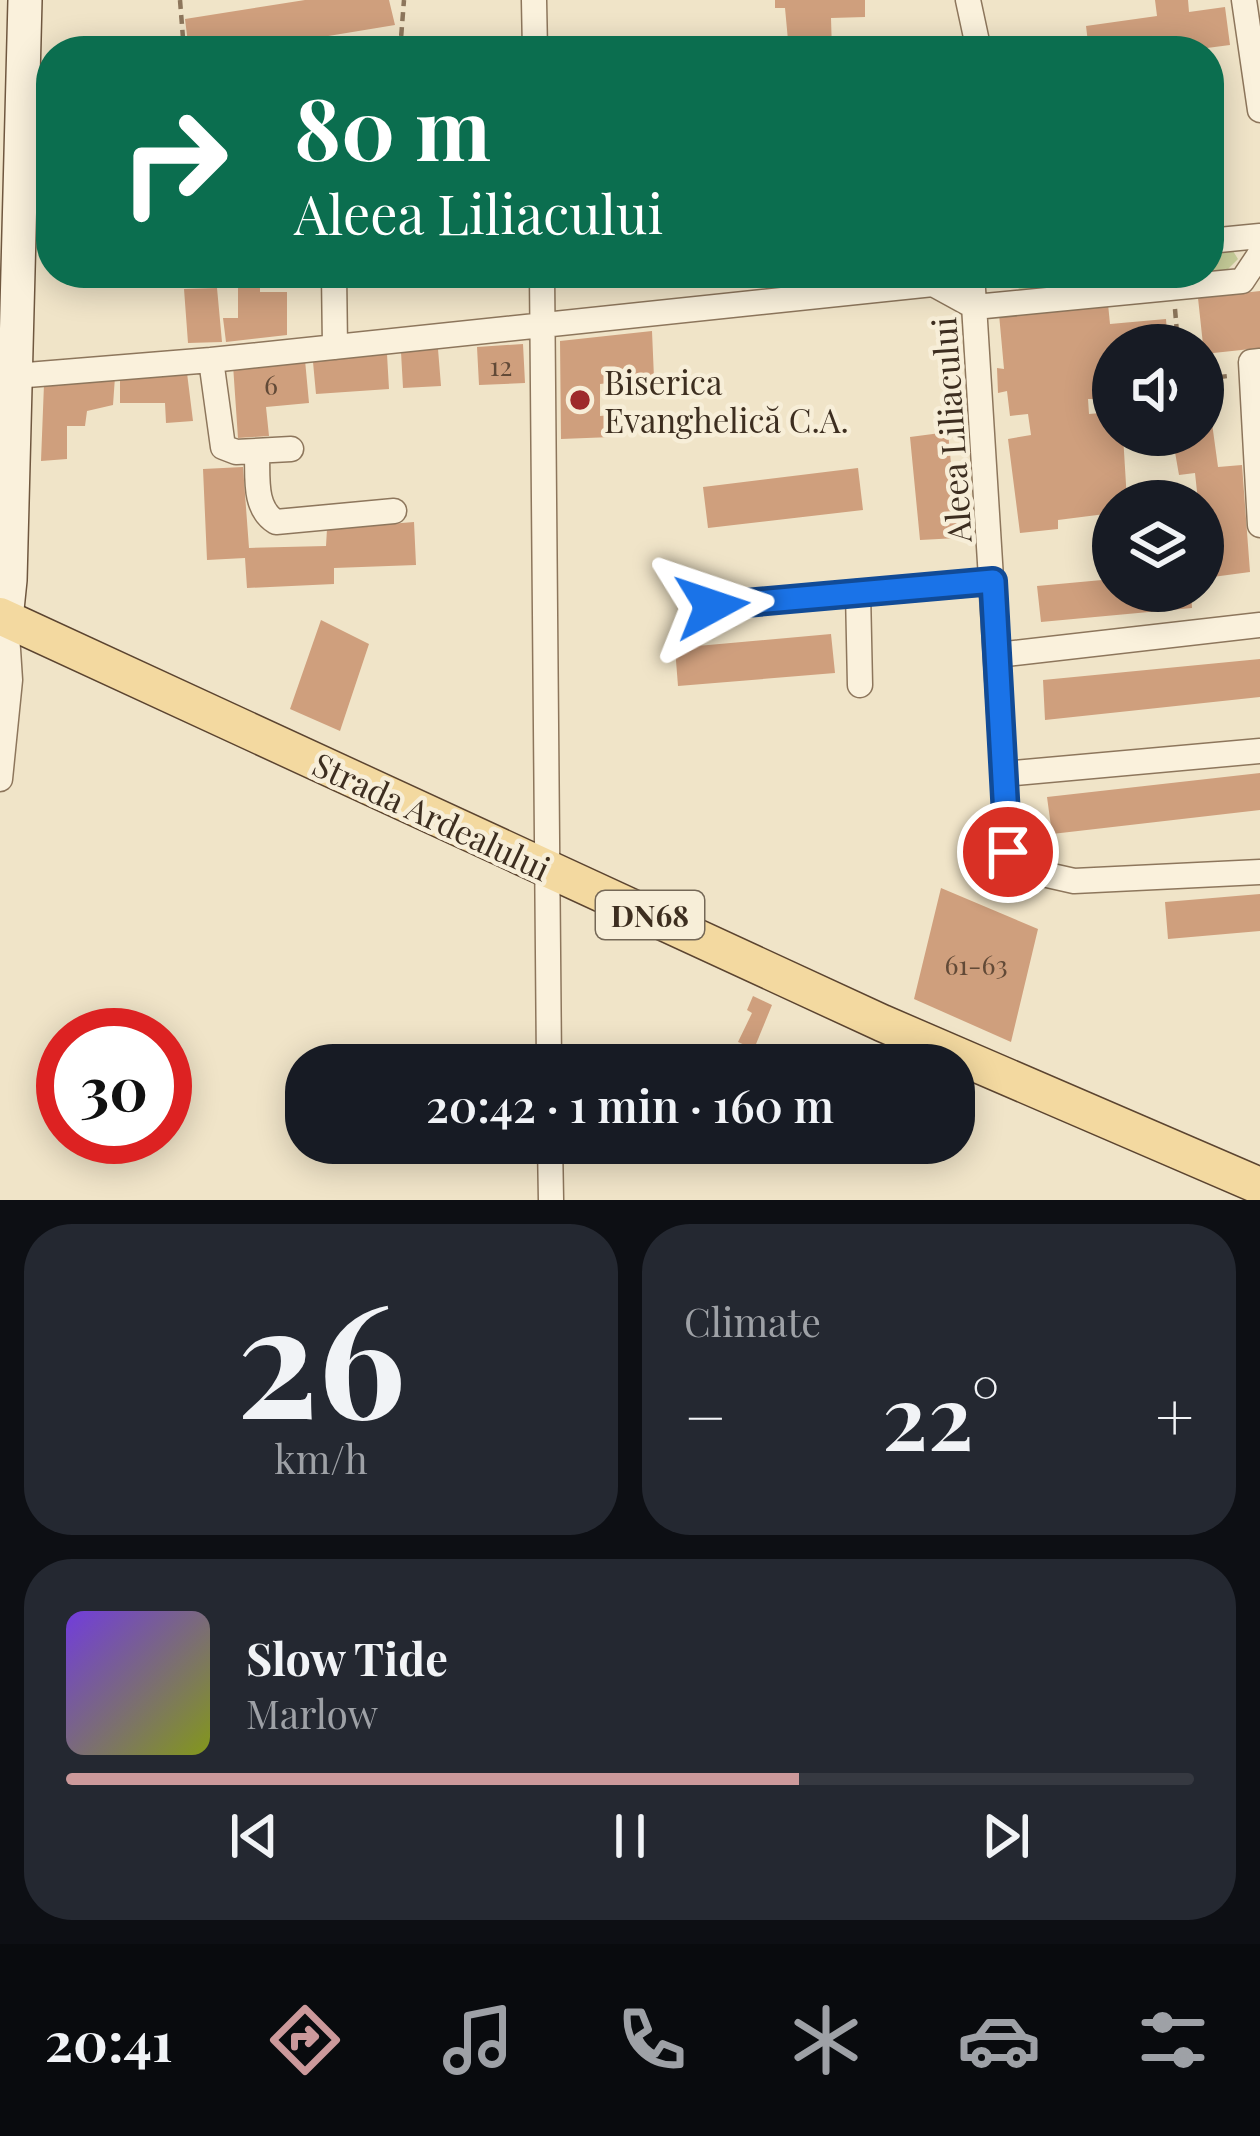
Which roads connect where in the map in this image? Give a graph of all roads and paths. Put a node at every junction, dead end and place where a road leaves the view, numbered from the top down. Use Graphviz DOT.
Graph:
graph roads {
  1 [pos="26,0"];
  2 [pos="180,0"];
  3 [pos="404,0"];
  4 [pos="534,0"];
  5 [pos="968,0"];
  6 [pos="1244,0"];
  7 [pos="183,36"];
  8 [pos="401,36"];
  9 [pos="535,36"];
  10 [pos="976,36"];
  11 [pos="1260,110"];
  12 [pos="1260,236"];
  13 [pos="1224,240"];
  14 [pos="1260,254"];
  15 [pos="1224,283"];
  16 [pos="334,288"];
  17 [pos="542,288"];
  18 [pos="859,288"];
  19 [pos="955,288"];
  20 [pos="973,288"];
  21 [pos="1174,288"];
  22 [pos="975,307"];
  23 [pos="1177,324"];
  24 [pos="543,325"];
  25 [pos="335,347"];
  26 [pos="211,360"];
  27 [pos="1260,361"];
  28 [pos="15,376"];
  29 [pos="291,449"];
  30 [pos="257,451"];
  31 [pos="1259,485"];
  32 [pos="394,511"];
  33 [pos="1260,525"];
  34 [pos="993,581"];
  35 [pos="858,592"];
  36 [pos="712,606"];
  37 [pos="2,620"];
  38 [pos="1260,625"];
  39 [pos="998,655"];
  40 [pos="860,685"];
  41 [pos="1260,751"];
  42 [pos="1003,774"];
  43 [pos="0,779"];
  44 [pos="546,867"];
  45 [pos="1260,872"];
  46 [pos="549,1044"];
  47 [pos="550,1164"];
  48 [pos="1260,1186"];
  49 [pos="551,1200"];
  1 -- 28 [label="street"];
  2 -- 7 [label="path"];
  3 -- 8 [label="path"];
  4 -- 9 [label="street"];
  5 -- 10 [label="street"];
  6 -- 11 [label="street"];
  12 -- 13 [label="street"];
  14 -- 15 [label="street"];
  16 -- 25 [label="street"];
  17 -- 24 [label="street"];
  18 -- 24 [label="street"];
  19 -- 22 [label="street"];
  20 -- 22 [label="street, Aleea Liliacului"];
  21 -- 22 [label="street"];
  21 -- 23 [label="path"];
  22 -- 34 [label="street, Aleea Liliacului"];
  24 -- 25 [label="street"];
  24 -- 44 [label="street"];
  25 -- 26 [label="street"];
  26 -- 28 [label="street"];
  26 -- 30 [label="street"];
  27 -- 31 [label="street"];
  28 -- 37 [label="street"];
  29 -- 30 [label="street"];
  30 -- 32 [label="street"];
  31 -- 33 [label="street"];
  34 -- 35 [label="street"];
  34 -- 39 [label="street, Aleea Liliacului"];
  35 -- 36 [label="street"];
  35 -- 40 [label="street"];
  37 -- 43 [label="street"];
  37 -- 44 [label="main road, Strada Ardealului / DN68"];
  38 -- 39 [label="street"];
  39 -- 42 [label="street, Aleea Liliacului"];
  41 -- 42 [label="street"];
  42 -- 45 [label="street, Aleea Liliacului"];
  44 -- 46 [label="street"];
  44 -- 48 [label="main road, Strada Ardealului / DN68"];
  47 -- 49 [label="street"];
}
